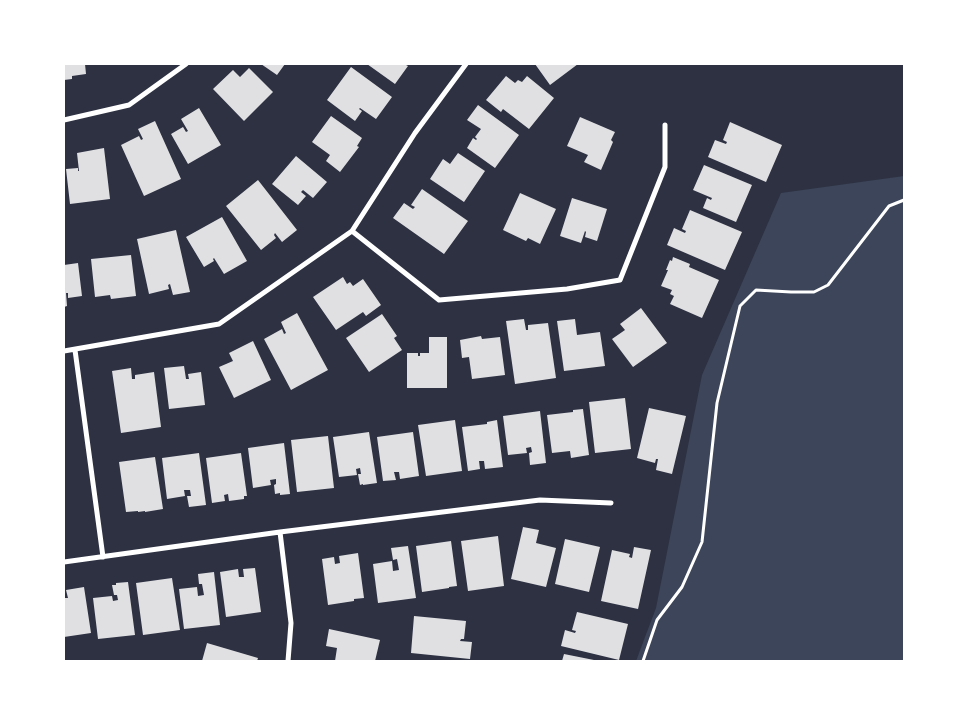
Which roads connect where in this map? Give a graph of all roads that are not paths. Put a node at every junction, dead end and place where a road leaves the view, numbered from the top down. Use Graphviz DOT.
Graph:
graph roads {
  1 [pos="186,64"];
  2 [pos="466,64"];
  3 [pos="64,120"];
  4 [pos="665,125"];
  5 [pos="352,231"];
  6 [pos="75,350"];
  7 [pos="64,351"];
  8 [pos="610,503"];
  9 [pos="280,532"];
  10 [pos="103,557"];
  11 [pos="64,562"];
  12 [pos="288,661"];
  1 -- 3 [label="street"];
  2 -- 5 [label="street"];
  4 -- 5 [label="street"];
  5 -- 6 [label="street"];
  6 -- 7 [label="street"];
  6 -- 10 [label="street"];
  8 -- 9 [label="street"];
  9 -- 10 [label="street"];
  9 -- 12 [label="street"];
  10 -- 11 [label="street"];
}
